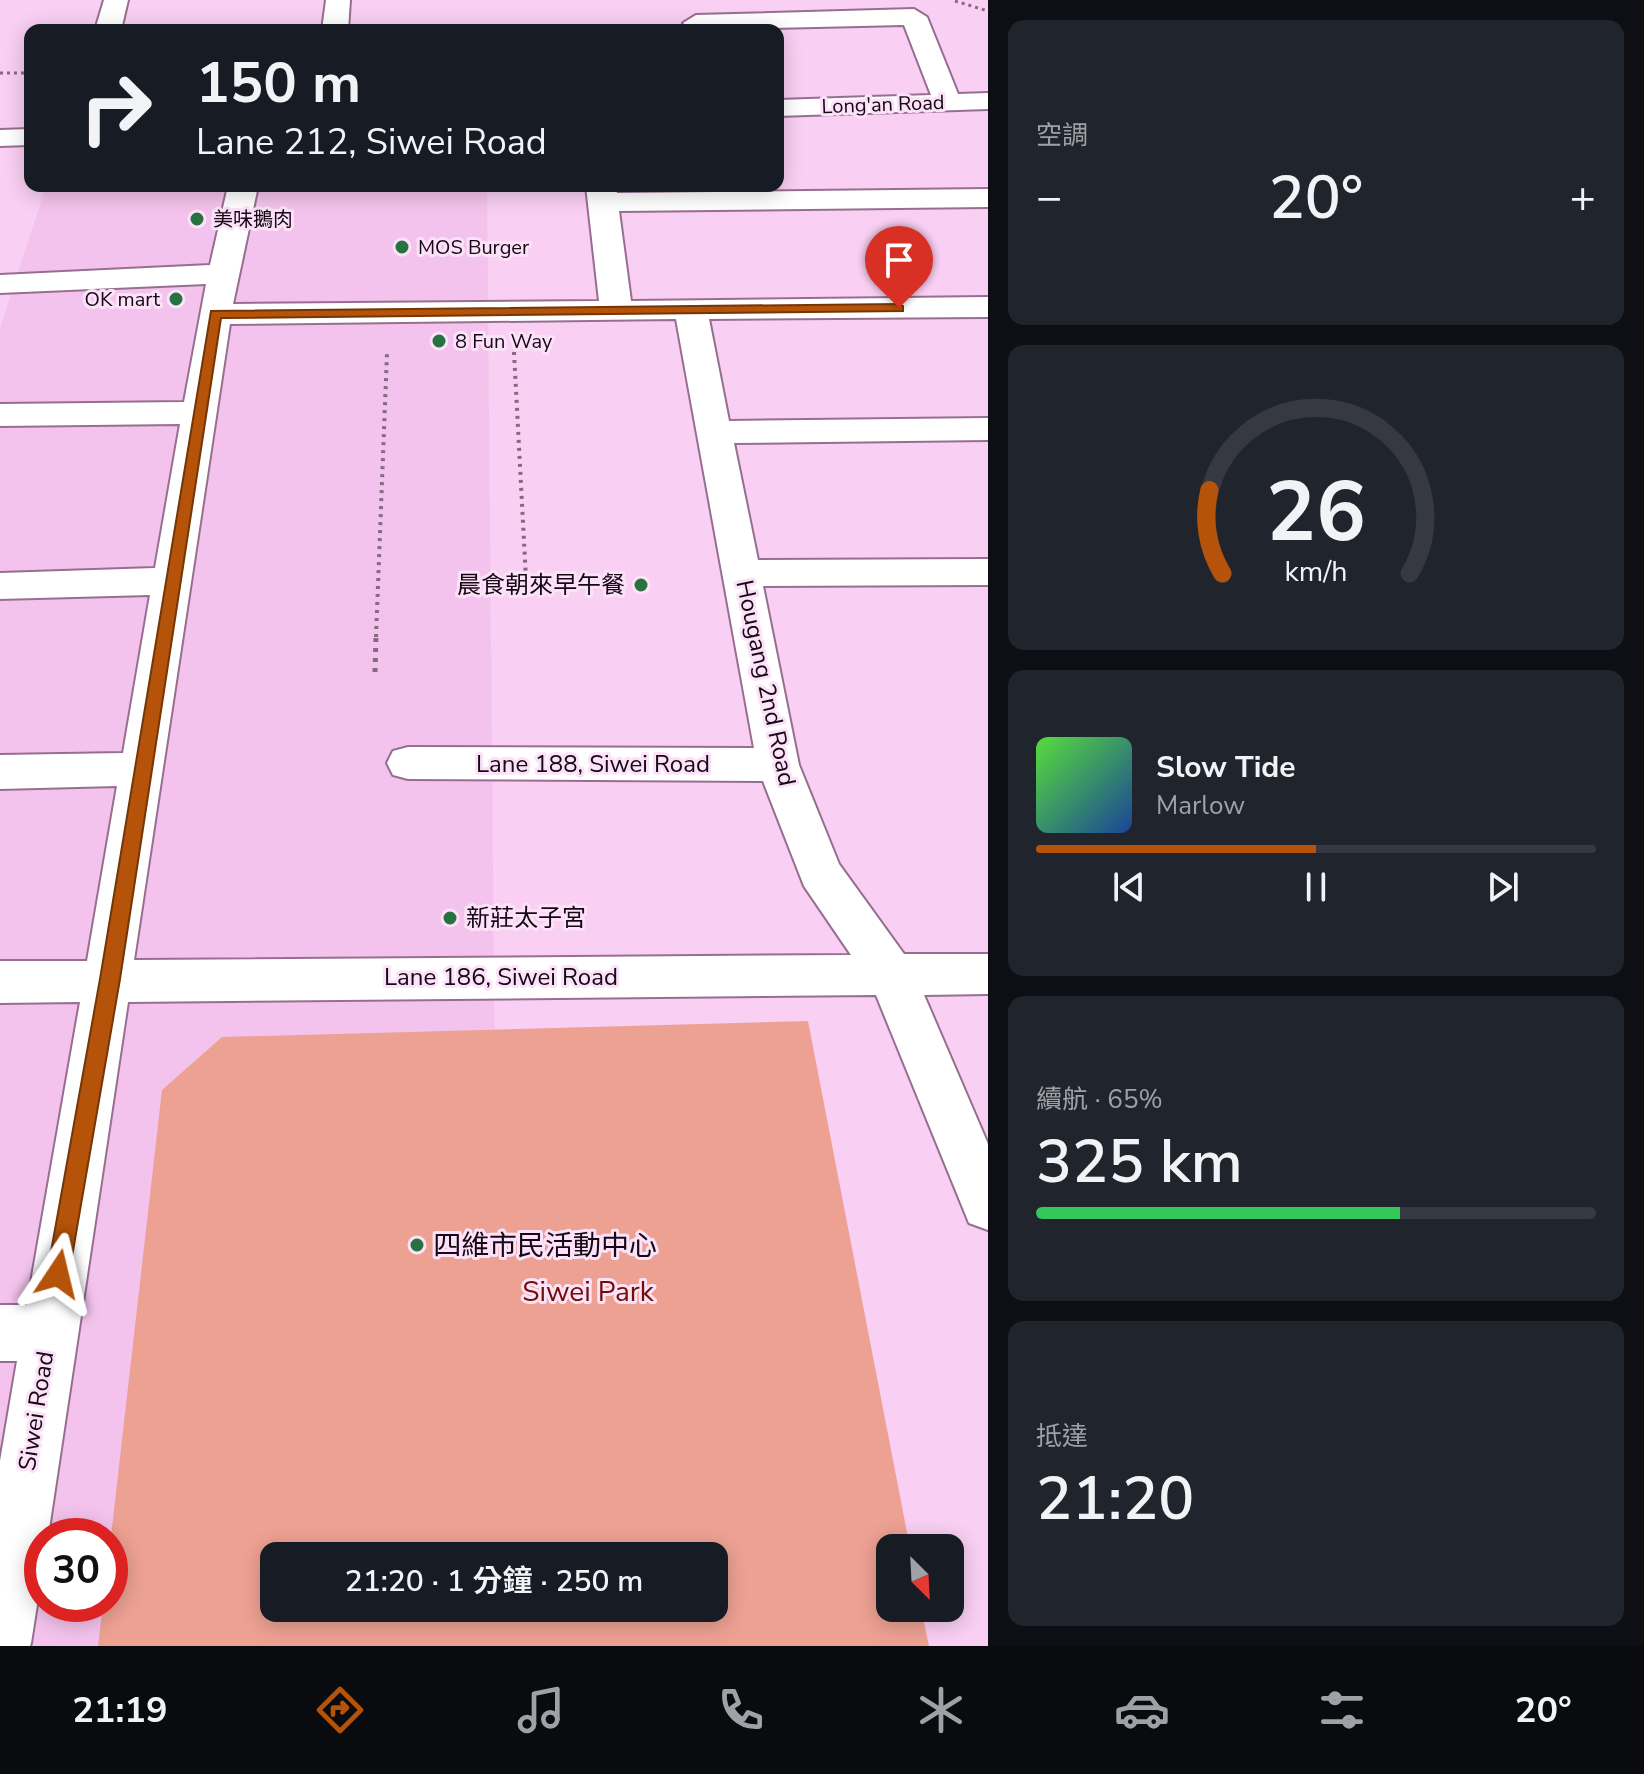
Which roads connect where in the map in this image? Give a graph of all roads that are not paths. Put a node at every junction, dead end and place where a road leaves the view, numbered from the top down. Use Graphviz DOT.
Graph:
graph roads {
  1 [pos="116,0"];
  2 [pos="338,0"];
  3 [pos="696,23"];
  4 [pos="110,24"];
  5 [pos="336,24"];
  6 [pos="988,101"];
  7 [pos="948,102"];
  8 [pos="784,108"];
  9 [pos="24,137"];
  10 [pos="0,138"];
  11 [pos="242,192"];
  12 [pos="602,194"];
  13 [pos="988,198"];
  14 [pos="0,284"];
  15 [pos="220,294"];
  16 [pos="988,307"];
  17 [pos="616,310"];
  18 [pos="691,311"];
  19 [pos="200,413"];
  20 [pos="0,415"];
  21 [pos="988,429"];
  22 [pos="714,432"];
  23 [pos="988,572"];
  24 [pos="741,573"];
  25 [pos="173,581"];
  26 [pos="0,586"];
  27 [pos="408,763"];
  28 [pos="778,765"];
  29 [pos="144,769"];
  30 [pos="0,772"];
  31 [pos="988,974"];
  32 [pos="892,976"];
  33 [pos="110,979"];
  34 [pos="0,982"];
  35 [pos="988,1205"];
  36 [pos="24,1333"];
  37 [pos="0,1643"];
  1 -- 4 [label="street"];
  2 -- 5 [label="street"];
  3 -- 7 [label="street"];
  6 -- 7 [label="street, Long'an Road"];
  7 -- 8 [label="street, Long'an Road"];
  9 -- 10 [label="street"];
  11 -- 15 [label="street, Siwei Road"];
  12 -- 13 [label="street"];
  12 -- 17 [label="street"];
  14 -- 15 [label="street"];
  15 -- 17 [label="street"];
  15 -- 19 [label="street, Siwei Road"];
  16 -- 18 [label="street"];
  17 -- 18 [label="street"];
  18 -- 22 [label="street, Hougang 2nd Road"];
  19 -- 20 [label="street"];
  19 -- 25 [label="street, Siwei Road"];
  21 -- 22 [label="street"];
  22 -- 24 [label="street, Hougang 2nd Road"];
  23 -- 24 [label="street"];
  24 -- 28 [label="street, Hougang 2nd Road"];
  25 -- 26 [label="street"];
  25 -- 29 [label="street, Siwei Road"];
  27 -- 28 [label="street, Lane 188, Siwei Road"];
  28 -- 32 [label="street, Hougang 2nd Road"];
  29 -- 30 [label="street"];
  29 -- 33 [label="street, Siwei Road"];
  31 -- 32 [label="street, Lane 186, Siwei Road"];
  32 -- 33 [label="street, Lane 186, Siwei Road"];
  32 -- 35 [label="street, Hougang 2nd Road"];
  33 -- 34 [label="street, Lane 186, Siwei Road"];
  33 -- 36 [label="street, Siwei Road"];
  36 -- 37 [label="street, Siwei Road"];
}
